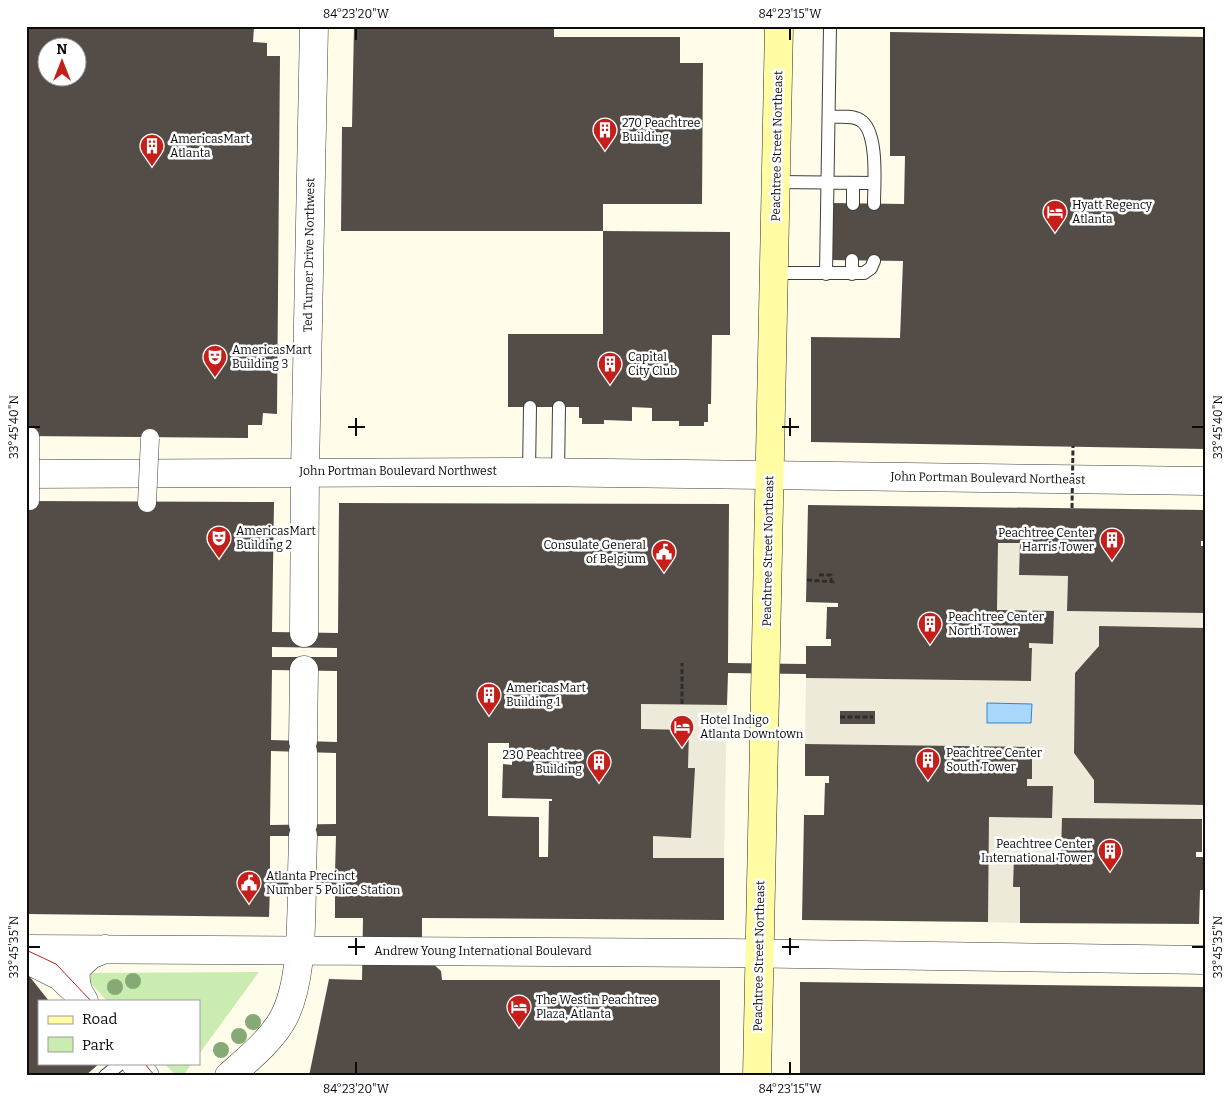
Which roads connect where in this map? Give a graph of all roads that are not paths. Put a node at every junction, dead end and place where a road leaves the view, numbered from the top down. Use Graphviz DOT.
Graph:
graph roads {
  1 [pos="314,26"];
  2 [pos="779,26"];
  3 [pos="830,26"];
  4 [pos="829,117"];
  5 [pos="776,182"];
  6 [pos="828,183"];
  7 [pos="853,183"];
  8 [pos="874,184"];
  9 [pos="853,204"];
  10 [pos="874,204"];
  11 [pos="852,260"];
  12 [pos="874,260"];
  13 [pos="774,273"];
  14 [pos="826,274"];
  15 [pos="852,274"];
  16 [pos="530,407"];
  17 [pos="560,407"];
  18 [pos="30,436"];
  19 [pos="150,438"];
  20 [pos="305,471"];
  21 [pos="529,472"];
  22 [pos="558,472"];
  23 [pos="26,474"];
  24 [pos="770,474"];
  25 [pos="1206,481"];
  26 [pos="30,501"];
  27 [pos="147,503"];
  28 [pos="26,949"];
  29 [pos="105,949"];
  30 [pos="300,949"];
  31 [pos="759,954"];
  32 [pos="26,958"];
  33 [pos="1206,960"];
  34 [pos="81,997"];
  35 [pos="120,1064"];
  36 [pos="136,1064"];
  37 [pos="105,1076"];
  38 [pos="145,1076"];
  39 [pos="228,1076"];
  40 [pos="757,1076"];
  1 -- 20 [label="street, Ted Turner Drive Northwest"];
  2 -- 5 [label="main road, Peachtree Street Northeast"];
  3 -- 4 [label="lane"];
  4 -- 6 [label="lane"];
  4 -- 8 [label="lane"];
  5 -- 6 [label="lane"];
  5 -- 13 [label="main road, Peachtree Street Northeast"];
  6 -- 7 [label="lane"];
  6 -- 14 [label="lane"];
  7 -- 8 [label="lane"];
  7 -- 9 [label="lane"];
  8 -- 10 [label="lane"];
  11 -- 15 [label="lane"];
  12 -- 15 [label="lane"];
  13 -- 14 [label="lane"];
  13 -- 24 [label="main road, Peachtree Street Northeast"];
  14 -- 15 [label="lane"];
  16 -- 21 [label="lane"];
  17 -- 22 [label="lane"];
  18 -- 26 [label="street, bridge"];
  19 -- 27 [label="street, bridge"];
  20 -- 21 [label="street, John Portman Boulevard Northwest"];
  20 -- 23 [label="street, John Portman Boulevard Northwest"];
  20 -- 30 [label="street, Ted Turner Drive Northwest"];
  21 -- 22 [label="street, John Portman Boulevard Northwest"];
  22 -- 24 [label="street, John Portman Boulevard Northwest"];
  24 -- 25 [label="street, John Portman Boulevard Northeast"];
  24 -- 31 [label="main road, Peachtree Street Northeast"];
  28 -- 29 [label="street, Andrew Young International Boulevard"];
  29 -- 30 [label="street, Andrew Young International Boulevard"];
  29 -- 34 [label="street"];
  30 -- 31 [label="street, Andrew Young International Boulevard"];
  30 -- 39 [label="street, Ted Turner Drive Northwest"];
  31 -- 33 [label="street, Andrew Young International Boulevard"];
  31 -- 40 [label="main road, Peachtree Street Northeast"];
  32 -- 34 [label="street"];
  35 -- 37 [label="lane"];
  36 -- 38 [label="street"];
}
